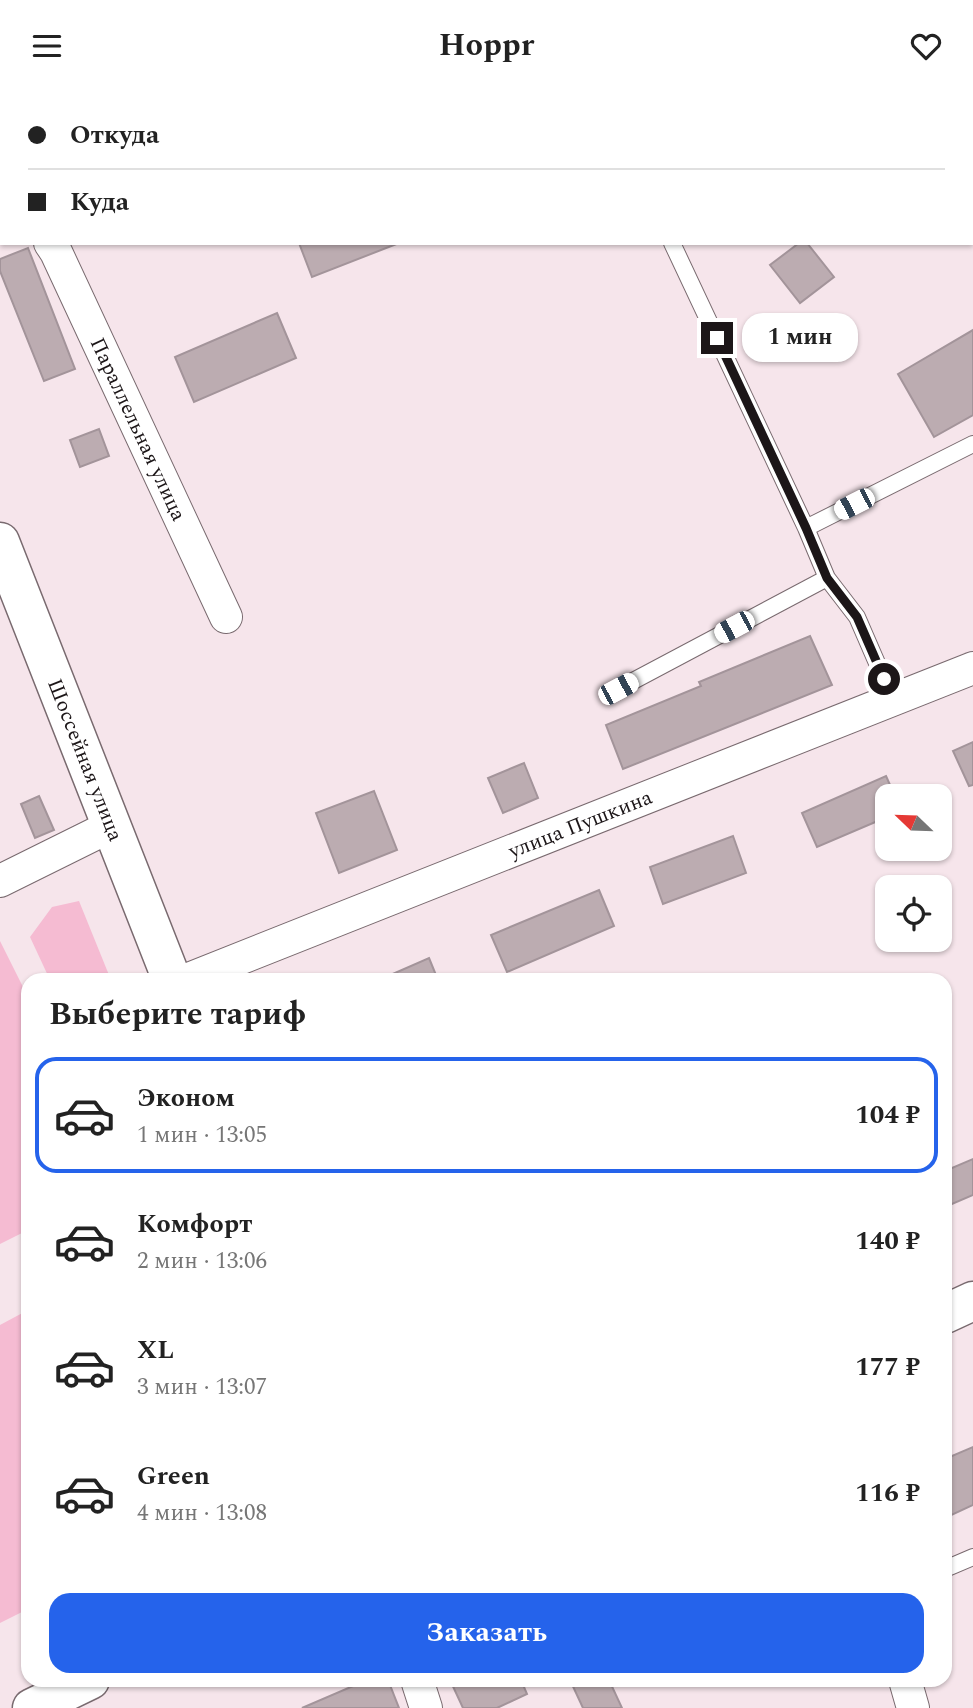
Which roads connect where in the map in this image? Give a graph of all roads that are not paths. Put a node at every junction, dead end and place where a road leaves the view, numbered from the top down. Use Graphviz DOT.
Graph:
graph roads {
  1 [pos="52,245"];
  2 [pos="673,245"];
  3 [pos="973,444"];
  4 [pos="806,528"];
  5 [pos="3,559"];
  6 [pos="827,578"];
  7 [pos="226,617"];
  8 [pos="973,668"];
  9 [pos="618,689"];
  10 [pos="893,700"];
  11 [pos="111,827"];
  12 [pos="0,881"];
  13 [pos="169,973"];
  14 [pos="204,973"];
  15 [pos="973,1301"];
  16 [pos="952,1311"];
  17 [pos="973,1557"];
  18 [pos="952,1566"];
  19 [pos="76,1687"];
  20 [pos="419,1687"];
  21 [pos="907,1687"];
  22 [pos="32,1708"];
  23 [pos="426,1708"];
  24 [pos="913,1708"];
  1 -- 7 [label="street, Параллельная улица"];
  2 -- 4 [label="lane"];
  3 -- 4 [label="lane"];
  4 -- 6 [label="lane"];
  5 -- 11 [label="street, Шоссейная улица"];
  6 -- 9 [label="lane"];
  6 -- 10 [label="lane"];
  8 -- 10 [label="street, улица Пушкина"];
  10 -- 14 [label="street, улица Пушкина"];
  11 -- 12 [label="street"];
  11 -- 13 [label="street, Шоссейная улица"];
  15 -- 16 [label="street"];
  17 -- 18 [label="lane"];
  19 -- 22 [label="street"];
  20 -- 23 [label="street"];
  21 -- 24 [label="street"];
}
